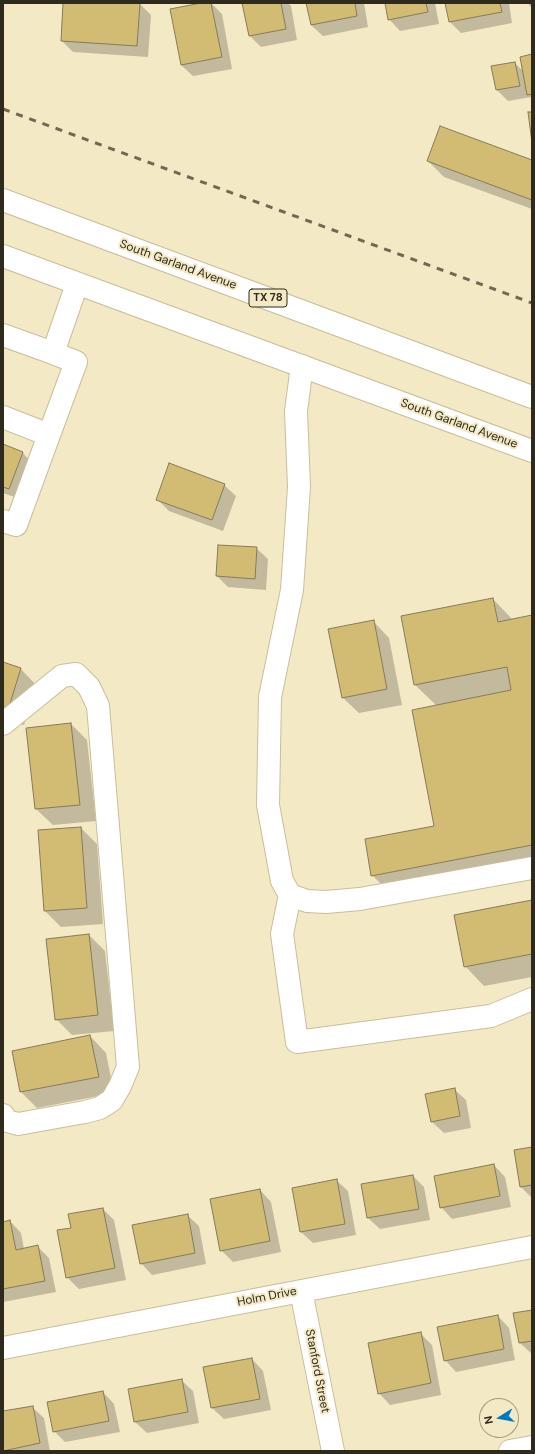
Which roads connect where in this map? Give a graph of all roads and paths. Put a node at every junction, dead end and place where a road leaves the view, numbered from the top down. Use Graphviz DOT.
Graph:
graph roads {
  1 [pos="3,200"];
  2 [pos="4,261"];
  3 [pos="77,284"];
  4 [pos="3,336"];
  5 [pos="53,353"];
  6 [pos="302,366"];
  7 [pos="532,397"];
  8 [pos="3,417"];
  9 [pos="50,435"];
  10 [pos="532,451"];
  11 [pos="3,520"];
  12 [pos="3,724"];
  13 [pos="532,868"];
  14 [pos="290,895"];
  15 [pos="532,999"];
  16 [pos="8,1122"];
  17 [pos="532,1247"];
  18 [pos="301,1291"];
  19 [pos="3,1348"];
  20 [pos="532,1447"];
  21 [pos="332,1451"];
  22 [pos="510,1451"];
  1 -- 7 [label="street, South Garland Avenue / TX 78"];
  2 -- 3 [label="street, South Garland Avenue"];
  3 -- 5 [label="street"];
  3 -- 6 [label="street, South Garland Avenue"];
  4 -- 5 [label="street"];
  5 -- 9 [label="street"];
  6 -- 10 [label="street, South Garland Avenue"];
  6 -- 14 [label="street"];
  8 -- 9 [label="street"];
  9 -- 11 [label="street"];
  12 -- 16 [label="street"];
  13 -- 14 [label="street"];
  14 -- 15 [label="street"];
  17 -- 18 [label="street, Holm Drive"];
  18 -- 19 [label="street, Holm Drive"];
  18 -- 21 [label="street, Stanford Street"];
  20 -- 22 [label="street"];
}
